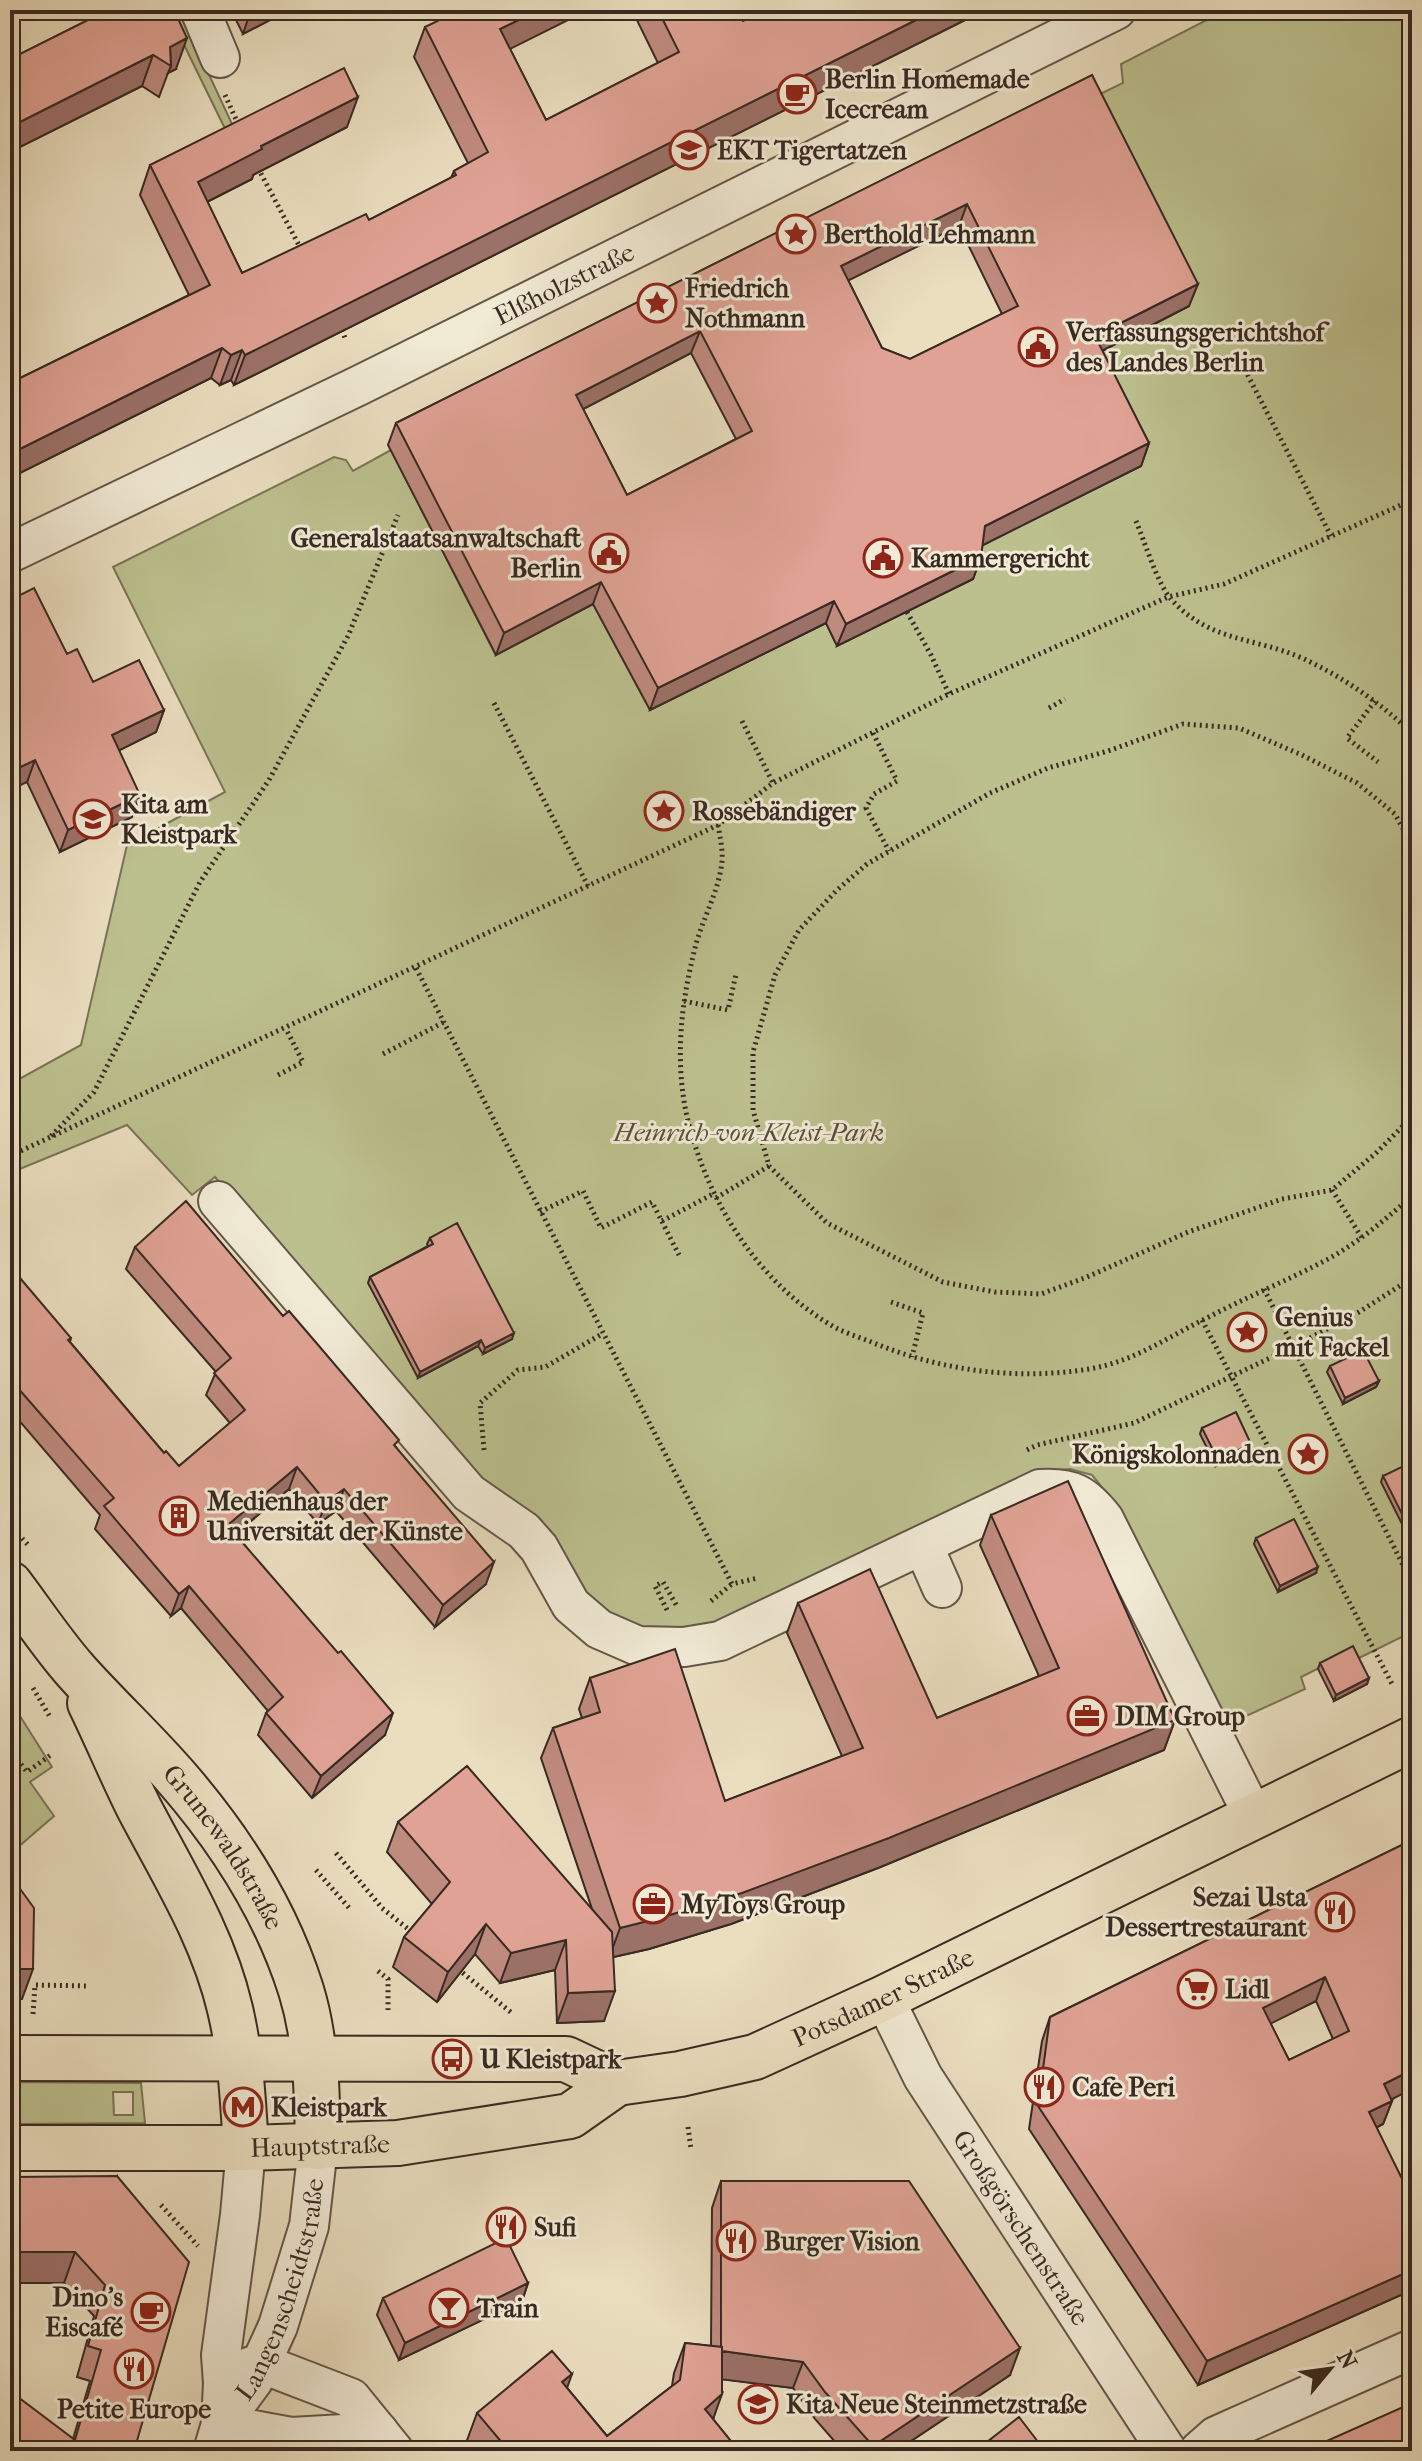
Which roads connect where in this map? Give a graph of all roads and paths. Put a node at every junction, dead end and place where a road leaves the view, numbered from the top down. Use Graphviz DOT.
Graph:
graph roads {
  1 [pos="200,10"];
  2 [pos="1116,10"];
  3 [pos="220,58"];
  4 [pos="244,138"];
  5 [pos="256,164"];
  6 [pos="306,260"];
  7 [pos="342,330"];
  8 [pos="345,338"];
  9 [pos="1242,364"];
  10 [pos="1412,500"];
  11 [pos="398,515"];
  12 [pos="1136,521"];
  13 [pos="1331,536"];
  14 [pos="10,553"];
  15 [pos="1168,597"];
  16 [pos="907,612"];
  17 [pos="949,694"];
  18 [pos="1065,699"];
  19 [pos="1375,701"];
  20 [pos="494,703"];
  21 [pos="1049,708"];
  22 [pos="742,721"];
  23 [pos="873,733"];
  24 [pos="1412,733"];
  25 [pos="1378,762"];
  26 [pos="773,783"];
  27 [pos="718,825"];
  28 [pos="1412,845"];
  29 [pos="889,851"];
  30 [pos="588,886"];
  31 [pos="416,968"];
  32 [pos="736,974"];
  33 [pos="684,1001"];
  34 [pos="444,1022"];
  35 [pos="286,1029"];
  36 [pos="383,1054"];
  37 [pos="278,1075"];
  38 [pos="1412,1110"];
  39 [pos="49,1138"];
  40 [pos="10,1156"];
  41 [pos="769,1166"];
  42 [pos="1332,1190"];
  43 [pos="715,1196"];
  44 [pos="1412,1196"];
  45 [pos="218,1201"];
  46 [pos="540,1212"];
  47 [pos="662,1221"];
  48 [pos="1362,1238"];
  49 [pos="679,1255"];
  50 [pos="1412,1278"];
  51 [pos="1264,1289"];
  52 [pos="891,1302"];
  53 [pos="1202,1320"];
  54 [pos="602,1334"];
  55 [pos="1293,1347"];
  56 [pos="912,1357"];
  57 [pos="1231,1379"];
  58 [pos="1023,1452"];
  59 [pos="485,1459"];
  60 [pos="923,1545"];
  61 [pos="771,1576"];
  62 [pos="1412,1583"];
  63 [pos="10,1584"];
  64 [pos="942,1588"];
  65 [pos="74,1669"];
  66 [pos="1393,1686"];
  67 [pos="1412,1739"];
  68 [pos="10,1750"];
  69 [pos="52,1754"];
  70 [pos="1254,1817"];
  71 [pos="336,1853"];
  72 [pos="316,1870"];
  73 [pos="350,1909"];
  74 [pos="418,1937"];
  75 [pos="454,1966"];
  76 [pos="378,1971"];
  77 [pos="89,1986"];
  78 [pos="884,1998"];
  79 [pos="388,2010"];
  80 [pos="33,2014"];
  81 [pos="513,2014"];
  82 [pos="10,2058"];
  83 [pos="240,2058"];
  84 [pos="316,2058"];
  85 [pos="617,2083"];
  86 [pos="688,2127"];
  87 [pos="318,2147"];
  88 [pos="10,2148"];
  89 [pos="246,2148"];
  90 [pos="691,2149"];
  91 [pos="161,2205"];
  92 [pos="198,2246"];
  93 [pos="1412,2349"];
  94 [pos="260,2363"];
  95 [pos="223,2383"];
  96 [pos="217,2438"];
  97 [pos="386,2442"];
  98 [pos="1167,2451"];
  99 [pos="1199,2451"];
  1 -- 3 [label="street"];
  2 -- 14 [label="street, Elßholzstraße"];
  3 -- 4 [label="path"];
  5 -- 6 [label="path"];
  7 -- 8 [label="path"];
  9 -- 13 [label="path"];
  10 -- 13 [label="path"];
  11 -- 39 [label="path"];
  12 -- 15 [label="path"];
  13 -- 15 [label="path"];
  15 -- 17 [label="path"];
  15 -- 19 [label="path"];
  16 -- 17 [label="path"];
  17 -- 23 [label="path"];
  18 -- 21 [label="path"];
  19 -- 24 [label="path"];
  19 -- 25 [label="path"];
  20 -- 30 [label="path"];
  22 -- 26 [label="path"];
  23 -- 26 [label="path"];
  23 -- 29 [label="path"];
  26 -- 27 [label="path"];
  27 -- 30 [label="path"];
  27 -- 33 [label="path"];
  28 -- 29 [label="path"];
  29 -- 41 [label="path"];
  30 -- 31 [label="path"];
  31 -- 34 [label="path"];
  31 -- 35 [label="path"];
  32 -- 33 [label="path"];
  33 -- 43 [label="path"];
  34 -- 36 [label="path"];
  34 -- 46 [label="path"];
  35 -- 37 [label="path"];
  35 -- 39 [label="path"];
  38 -- 42 [label="path"];
  39 -- 40 [label="path"];
  41 -- 42 [label="path"];
  41 -- 43 [label="path"];
  42 -- 48 [label="path"];
  43 -- 47 [label="path"];
  43 -- 56 [label="path"];
  44 -- 48 [label="path"];
  45 -- 60 [label="street"];
  46 -- 47 [label="path"];
  46 -- 54 [label="path"];
  47 -- 49 [label="path"];
  48 -- 51 [label="path"];
  50 -- 55 [label="path"];
  51 -- 53 [label="path"];
  51 -- 55 [label="path"];
  52 -- 56 [label="path"];
  53 -- 56 [label="path"];
  53 -- 57 [label="path"];
  54 -- 59 [label="path"];
  54 -- 61 [label="path"];
  55 -- 57 [label="path"];
  55 -- 62 [label="path"];
  57 -- 58 [label="path"];
  57 -- 66 [label="path"];
  60 -- 64 [label="street"];
  60 -- 70 [label="street"];
  63 -- 65 [label="main road, Grunewaldstraße"];
  65 -- 83 [label="main road, Grunewaldstraße"];
  65 -- 84 [label="main road, Grunewaldstraße"];
  67 -- 70 [label="main road, Potsdamer Straße"];
  68 -- 69 [label="path"];
  70 -- 78 [label="main road, Potsdamer Straße"];
  71 -- 74 [label="path"];
  72 -- 73 [label="path"];
  75 -- 81 [label="path"];
  76 -- 79 [label="path"];
  77 -- 80 [label="path"];
  78 -- 85 [label="main road, Potsdamer Straße"];
  78 -- 98 [label="street, Großgörschenstraße"];
  82 -- 83 [label="main road"];
  83 -- 84 [label="main road"];
  83 -- 89 [label="main road, Grunewaldstraße"];
  84 -- 85 [label="main road"];
  84 -- 87 [label="main road, Grunewaldstraße"];
  85 -- 87 [label="main road, Hauptstraße"];
  86 -- 90 [label="path"];
  87 -- 89 [label="main road, Hauptstraße"];
  87 -- 94 [label="street, Langenscheidtstraße"];
  88 -- 89 [label="main road, Hauptstraße"];
  89 -- 95 [label="street, Langenscheidtstraße"];
  91 -- 92 [label="path"];
  93 -- 99 [label="street"];
  94 -- 95 [label="street"];
  94 -- 96 [label="street, Langenscheidtstraße"];
  94 -- 97 [label="street"];
  95 -- 96 [label="street, Langenscheidtstraße"];
  96 -- 97 [label="street"];
}
